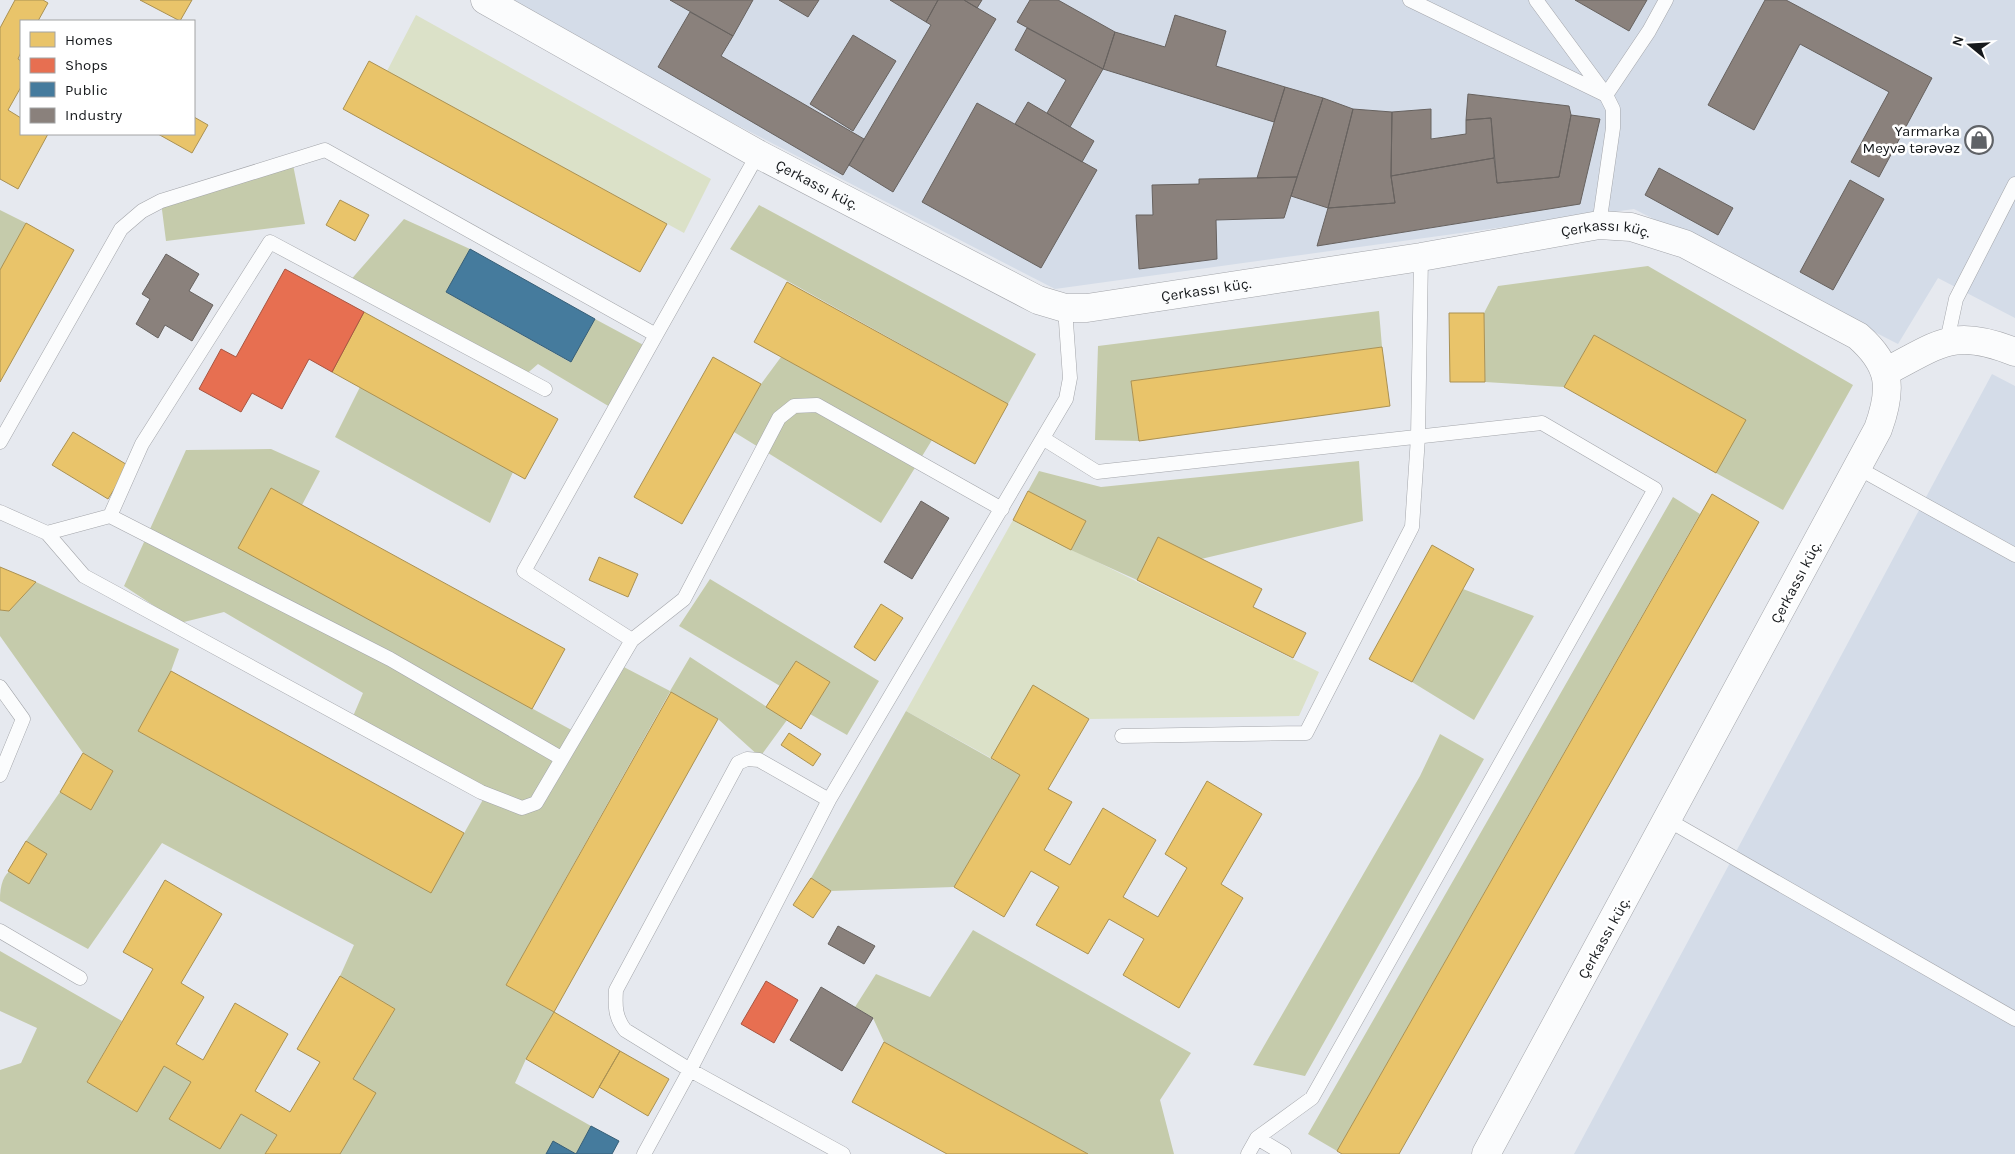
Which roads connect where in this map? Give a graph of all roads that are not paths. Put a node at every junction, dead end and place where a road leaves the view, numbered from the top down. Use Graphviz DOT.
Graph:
graph roads {
  1 [pos="485,0"];
  2 [pos="1410,0"];
  3 [pos="1536,0"];
  4 [pos="1666,0"];
  5 [pos="1606,95"];
  6 [pos="758,154"];
  7 [pos="2015,184"];
  8 [pos="1599,225"];
  9 [pos="1421,257"];
  10 [pos="1065,308"];
  11 [pos="656,335"];
  12 [pos="1947,341"];
  13 [pos="2015,352"];
  14 [pos="1885,372"];
  15 [pos="545,389"];
  16 [pos="1418,437"];
  17 [pos="1044,439"];
  18 [pos="0,442"];
  19 [pos="1858,468"];
  20 [pos="1002,509"];
  21 [pos="0,512"];
  22 [pos="110,516"];
  23 [pos="47,533"];
  24 [pos="2015,556"];
  25 [pos="632,640"];
  26 [pos="0,687"];
  27 [pos="1122,736"];
  28 [pos="561,758"];
  29 [pos="0,775"];
  30 [pos="829,800"];
  31 [pos="1668,820"];
  32 [pos="0,931"];
  33 [pos="80,978"];
  34 [pos="2015,1019"];
  35 [pos="690,1070"];
  36 [pos="1257,1138"];
  37 [pos="644,1154"];
  38 [pos="843,1154"];
  39 [pos="1248,1154"];
  40 [pos="1284,1154"];
  41 [pos="1486,1154"];
  1 -- 6 [label="street, Çerkassı küç."];
  2 -- 5 [label="lane"];
  3 -- 5 [label="lane"];
  4 -- 5 [label="lane"];
  5 -- 8 [label="lane"];
  6 -- 10 [label="street, Çerkassı küç."];
  6 -- 11 [label="lane"];
  7 -- 12 [label="lane"];
  8 -- 9 [label="street, Çerkassı küç."];
  8 -- 14 [label="street, Çerkassı küç."];
  9 -- 10 [label="street, Çerkassı küç."];
  9 -- 16 [label="lane"];
  10 -- 17 [label="lane"];
  11 -- 18 [label="lane"];
  11 -- 25 [label="lane"];
  12 -- 13 [label="street"];
  12 -- 14 [label="street"];
  14 -- 19 [label="street, Çerkassı küç."];
  15 -- 22 [label="lane"];
  16 -- 17 [label="lane"];
  16 -- 27 [label="lane"];
  16 -- 36 [label="lane"];
  17 -- 20 [label="lane"];
  19 -- 24 [label="lane"];
  19 -- 31 [label="street, Çerkassı küç."];
  20 -- 25 [label="lane"];
  20 -- 30 [label="lane"];
  21 -- 23 [label="lane"];
  22 -- 23 [label="lane"];
  22 -- 28 [label="lane"];
  23 -- 28 [label="lane"];
  25 -- 28 [label="lane"];
  26 -- 29 [label="lane"];
  30 -- 35 [label="lane"];
  30 -- 35 [label="lane"];
  31 -- 34 [label="lane"];
  31 -- 41 [label="street, Çerkassı küç."];
  32 -- 33 [label="lane"];
  35 -- 37 [label="lane"];
  35 -- 38 [label="lane"];
  36 -- 39 [label="lane"];
  36 -- 40 [label="lane"];
}
